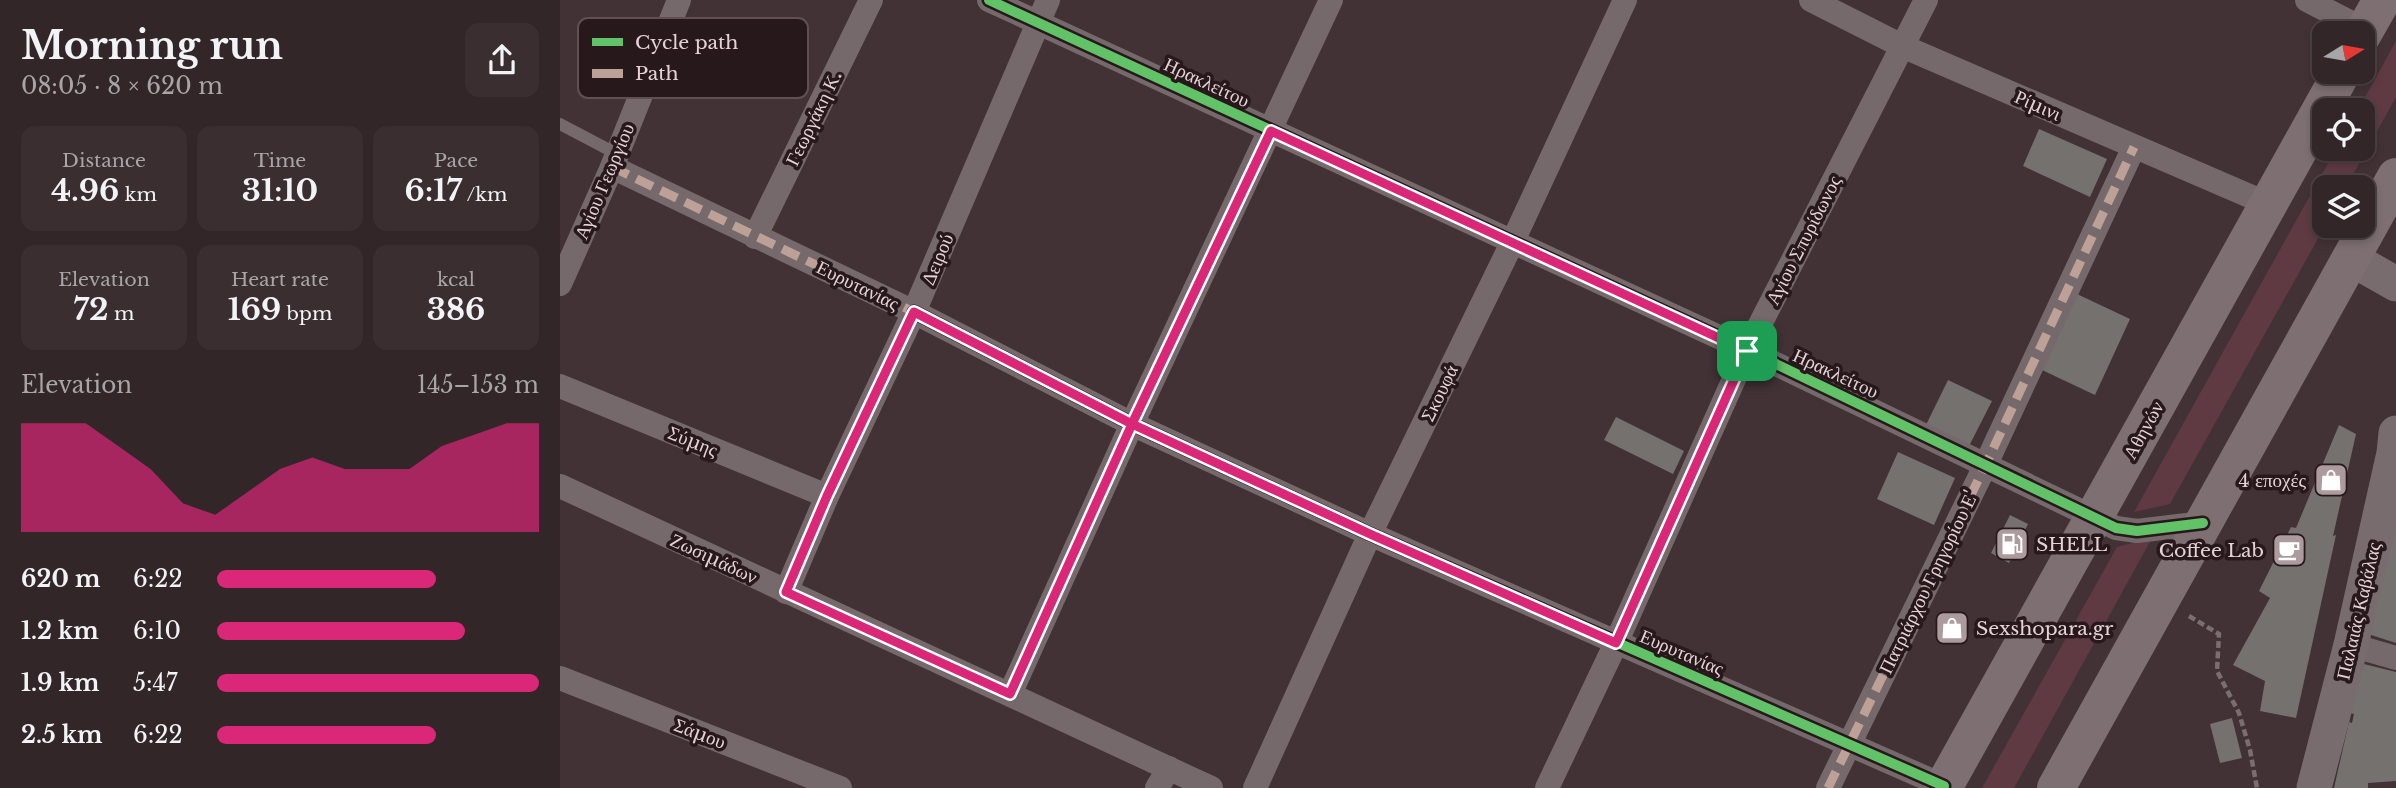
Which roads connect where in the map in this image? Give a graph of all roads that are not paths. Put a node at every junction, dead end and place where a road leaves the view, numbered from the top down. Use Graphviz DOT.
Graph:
graph roads {
  1 [pos="679,0"];
  2 [pos="871,0"];
  3 [pos="989,0"];
  4 [pos="1048,0"];
  5 [pos="1331,0"];
  6 [pos="1625,0"];
  7 [pos="1811,0"];
  8 [pos="1926,0"];
  9 [pos="2306,0"];
  10 [pos="672,18"];
  11 [pos="2367,21"];
  12 [pos="1039,23"];
  13 [pos="1902,46"];
  14 [pos="2335,84"];
  15 [pos="639,98"];
  16 [pos="560,124"];
  17 [pos="1271,131"];
  18 [pos="2134,147"];
  19 [pos="614,160"];
  20 [pos="2396,177"];
  21 [pos="2268,204"];
  22 [pos="755,236"];
  23 [pos="1512,243"];
  24 [pos="2350,258"];
  25 [pos="2396,284"];
  26 [pos="560,285"];
  27 [pos="914,312"];
  28 [pos="1747,351"];
  29 [pos="560,386"];
  30 [pos="1132,424"];
  31 [pos="2395,447"];
  32 [pos="1986,464"];
  33 [pos="560,486"];
  34 [pos="827,496"];
  35 [pos="2094,517"];
  36 [pos="2203,523"];
  37 [pos="1370,534"];
  38 [pos="786,592"];
  39 [pos="1616,643"];
  40 [pos="2351,645"];
  41 [pos="2396,658"];
  42 [pos="560,678"];
  43 [pos="1010,694"];
  44 [pos="1849,743"];
  45 [pos="1163,778"];
  46 [pos="1944,787"];
  47 [pos="840,788"];
  48 [pos="1212,788"];
  49 [pos="1255,788"];
  50 [pos="1547,788"];
  51 [pos="1828,788"];
  52 [pos="2056,788"];
  53 [pos="2314,788"];
  1 -- 10 [label="street, Αγίου Γεωργίου"];
  2 -- 22 [label="street, Γεωργάκη Κ."];
  3 -- 12 [label="street, Ηρακλείτου"];
  4 -- 12 [label="street, Δειρού"];
  5 -- 17 [label="street"];
  6 -- 23 [label="street, Σκουφά"];
  7 -- 13 [label="street, Ρίμινι"];
  8 -- 13 [label="street, Αγίου Σπυρίδωνος"];
  9 -- 11 [label="street"];
  12 -- 17 [label="street, Ηρακλείτου"];
  12 -- 27 [label="street, Δειρού"];
  13 -- 18 [label="street, Ρίμινι"];
  13 -- 28 [label="street, Αγίου Σπυρίδωνος"];
  14 -- 21 [label="highway, Αθηνών"];
  15 -- 19 [label="street, Αγίου Γεωργίου"];
  16 -- 19 [label="lane"];
  17 -- 23 [label="street, Ηρακλείτου"];
  17 -- 30 [label="street"];
  18 -- 21 [label="street, Ρίμινι"];
  18 -- 32 [label="street, Πατριάρχου Γρηγορίου Ε'"];
  19 -- 22 [label="street, Ευρυτανίας"];
  19 -- 26 [label="street, Αγίου Γεωργίου"];
  20 -- 24 [label="highway"];
  21 -- 35 [label="highway, Αθηνών"];
  22 -- 27 [label="street, Ευρυτανίας"];
  23 -- 28 [label="street, Ηρακλείτου"];
  23 -- 37 [label="street, Σκουφά"];
  24 -- 25 [label="street"];
  24 -- 36 [label="highway"];
  27 -- 30 [label="street, Ευρυτανίας"];
  27 -- 34 [label="street, Δειρού"];
  28 -- 32 [label="street, Ηρακλείτου"];
  28 -- 39 [label="street, Αγίου Σπυρίδωνος"];
  29 -- 34 [label="street, Σύμης"];
  30 -- 37 [label="street, Ευρυτανίας"];
  30 -- 43 [label="street"];
  31 -- 40 [label="street, Παλαιάς Καβάλας"];
  32 -- 35 [label="street, Ηρακλείτου"];
  32 -- 44 [label="street, Πατριάρχου Γρηγορίου Ε'"];
  33 -- 38 [label="street, Ζωσιμάδων"];
  34 -- 38 [label="street, Δειρού"];
  35 -- 36 [label="street, Ηρακλείτου"];
  35 -- 46 [label="highway, Αθηνών"];
  36 -- 52 [label="highway"];
  37 -- 39 [label="street, Ευρυτανίας"];
  37 -- 49 [label="street, Σκουφά"];
  38 -- 43 [label="street, Ζωσιμάδων"];
  39 -- 44 [label="street, Ευρυτανίας"];
  39 -- 50 [label="street, Αγίου Σπυρίδωνος"];
  40 -- 41 [label="street"];
  40 -- 53 [label="street, Παλαιάς Καβάλας"];
  42 -- 47 [label="street, Σάμου"];
  43 -- 45 [label="street, Ζωσιμάδων"];
  44 -- 46 [label="street, Ευρυτανίας"];
  44 -- 51 [label="street, Πατριάρχου Γρηγορίου Ε'"];
  45 -- 48 [label="street, Ζωσιμάδων"];
}
